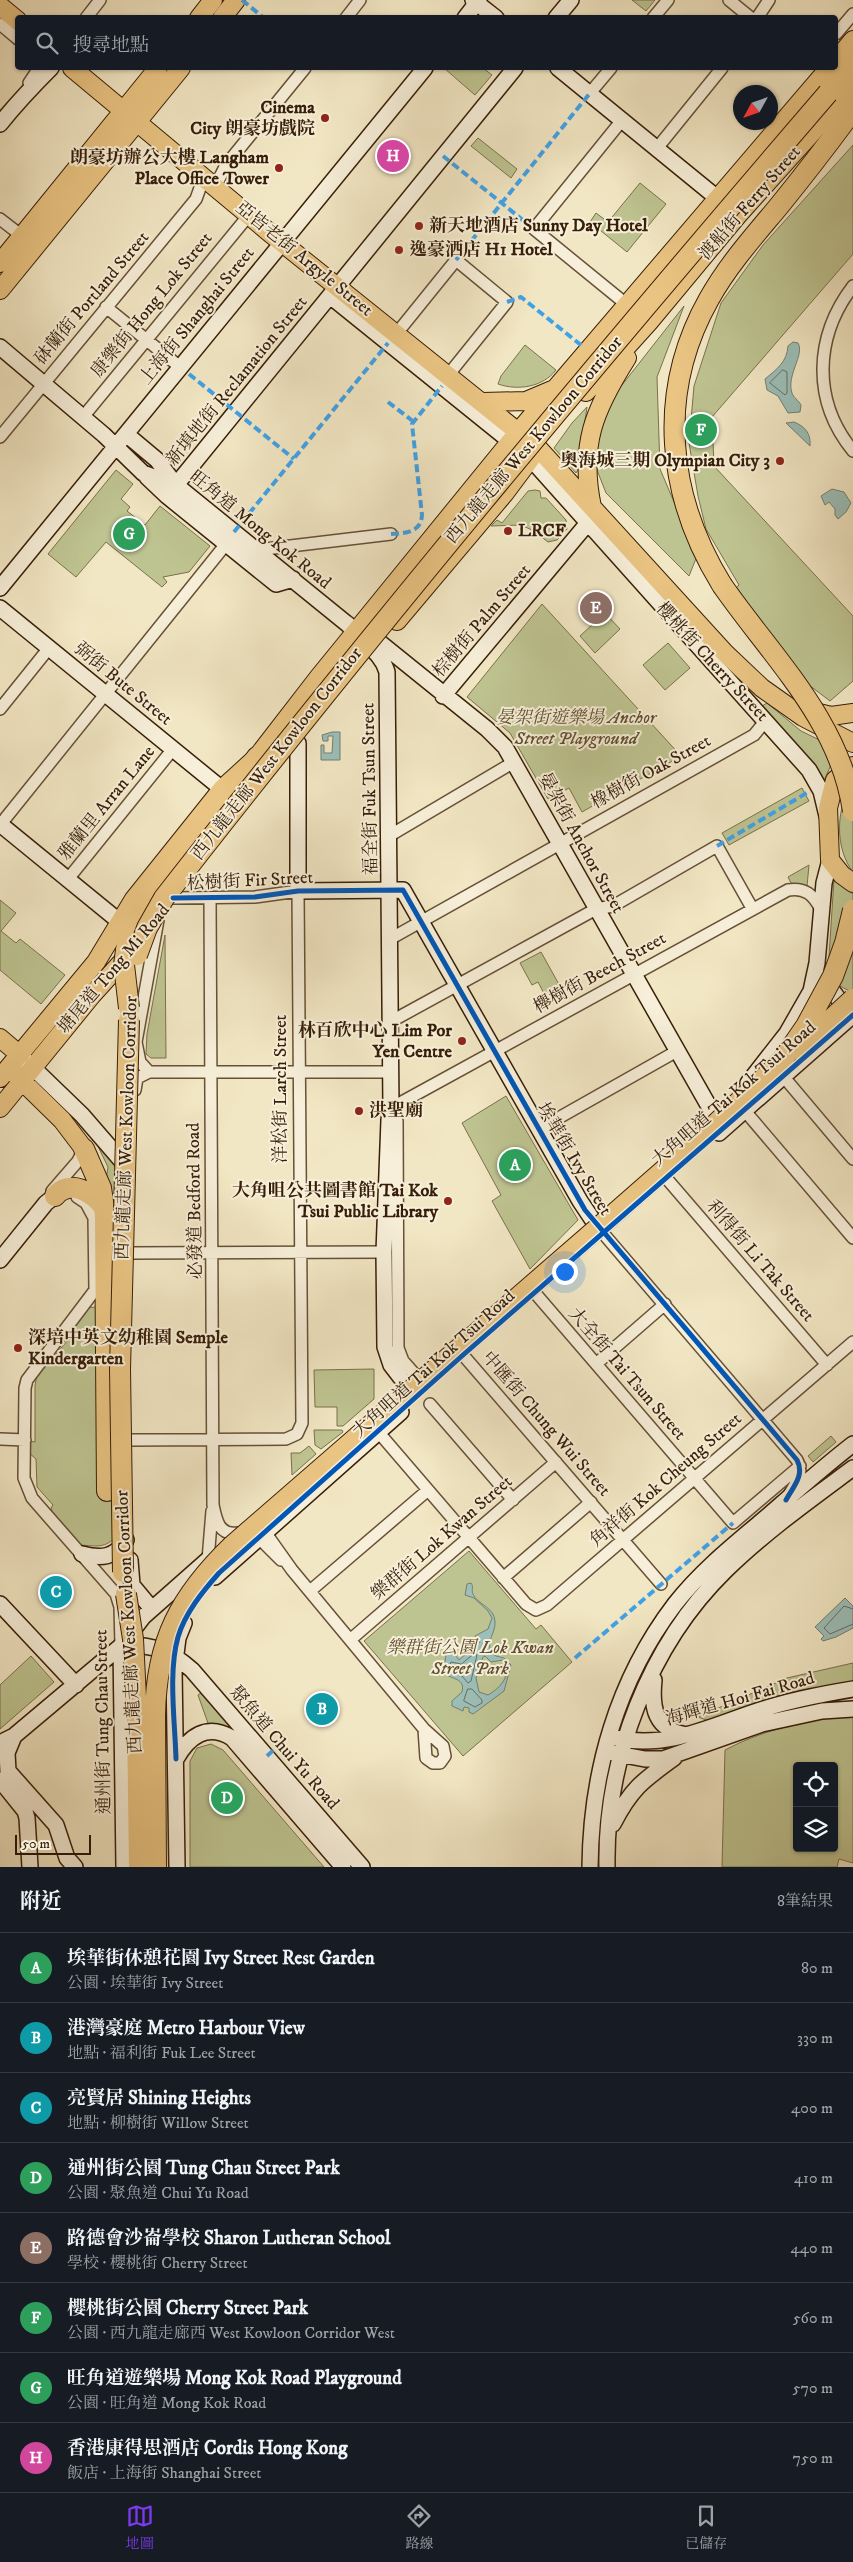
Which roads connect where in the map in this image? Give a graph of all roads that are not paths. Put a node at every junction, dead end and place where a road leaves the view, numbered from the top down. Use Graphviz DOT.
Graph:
graph roads {
  1 [pos="100,0"];
  2 [pos="213,0"];
  3 [pos="236,0"];
  4 [pos="360,0"];
  5 [pos="571,0"];
  6 [pos="668,0"];
  7 [pos="729,0"];
  8 [pos="769,0"];
  9 [pos="476,1"];
  10 [pos="0,6"];
  11 [pos="853,14"];
  12 [pos="88,15"];
  13 [pos="201,15"];
  14 [pos="224,15"];
  15 [pos="348,15"];
  16 [pos="467,15"];
  17 [pos="492,15"];
  18 [pos="558,15"];
  19 [pos="656,15"];
  20 [pos="747,15"];
  21 [pos="759,15"];
  22 [pos="15,18"];
  23 [pos="0,24"];
  24 [pos="838,32"];
  25 [pos="15,36"];
  26 [pos="853,40"];
  27 [pos="838,58"];
  28 [pos="853,63"];
  29 [pos="38,70"];
  30 [pos="49,70"];
  31 [pos="74,70"];
  32 [pos="157,70"];
  33 [pos="179,70"];
  34 [pos="303,70"];
  35 [pos="422,70"];
  36 [pos="513,70"];
  37 [pos="561,70"];
  38 [pos="609,70"];
  39 [pos="720,70"];
  40 [pos="826,70"];
  41 [pos="853,87"];
  42 [pos="590,93"];
  43 [pos="24,94"];
  44 [pos="853,100"];
  45 [pos="838,104"];
  46 [pos="130,116"];
  47 [pos="624,119"];
  48 [pos="0,124"];
  49 [pos="658,147"];
  50 [pos="210,182"];
  51 [pos="716,197"];
  52 [pos="249,214"];
  53 [pos="738,215"];
  54 [pos="0,219"];
  55 [pos="22,236"];
  56 [pos="281,242"];
  57 [pos="0,263"];
  58 [pos="853,286"];
  59 [pos="0,290"];
  60 [pos="334,291"];
  61 [pos="626,304"];
  62 [pos="106,307"];
  63 [pos="649,322"];
  64 [pos="397,333"];
  65 [pos="146,340"];
  66 [pos="0,347"];
  67 [pos="180,367"];
  68 [pos="448,374"];
  69 [pos="43,384"];
  70 [pos="560,384"];
  71 [pos="483,402"];
  72 [pos="82,417"];
  73 [pos="126,434"];
  74 [pos="515,436"];
  75 [pos="0,438"];
  76 [pos="116,447"];
  77 [pos="853,451"];
  78 [pos="534,453"];
  79 [pos="143,473"];
  80 [pos="176,485"];
  81 [pos="590,516"];
  82 [pos="391,534"];
  83 [pos="226,544"];
  84 [pos="257,550"];
  85 [pos="293,579"];
  86 [pos="0,588"];
  87 [pos="0,608"];
  88 [pos="354,629"];
  89 [pos="376,646"];
  90 [pos="49,648"];
  91 [pos="106,694"];
  92 [pos="443,696"];
  93 [pos="787,705"];
  94 [pos="0,709"];
  95 [pos="853,714"];
  96 [pos="762,717"];
  97 [pos="853,742"];
  98 [pos="298,743"];
  99 [pos="173,749"];
  100 [pos="257,757"];
  101 [pos="514,762"];
  102 [pos="853,766"];
  103 [pos="835,780"];
  104 [pos="227,792"];
  105 [pos="853,811"];
  106 [pos="828,817"];
  107 [pos="0,824"];
  108 [pos="389,836"];
  109 [pos="560,844"];
  110 [pos="830,860"];
  111 [pos="68,879"];
  112 [pos="853,883"];
  113 [pos="298,891"];
  114 [pos="389,891"];
  115 [pos="173,898"];
  116 [pos="210,898"];
  117 [pos="752,908"];
  118 [pos="596,909"];
  119 [pos="820,910"];
  120 [pos="853,910"];
  121 [pos="158,916"];
  122 [pos="422,921"];
  123 [pos="120,922"];
  124 [pos="390,939"];
  125 [pos="817,963"];
  126 [pos="633,974"];
  127 [pos="458,986"];
  128 [pos="137,1003"];
  129 [pos="853,1012"];
  130 [pos="390,1022"];
  131 [pos="0,1038"];
  132 [pos="677,1051"];
  133 [pos="495,1052"];
  134 [pos="7,1065"];
  135 [pos="782,1069"];
  136 [pos="149,1072"];
  137 [pos="211,1072"];
  138 [pos="300,1072"];
  139 [pos="391,1072"];
  140 [pos="28,1073"];
  141 [pos="135,1081"];
  142 [pos="0,1108"];
  143 [pos="391,1108"];
  144 [pos="745,1111"];
  145 [pos="719,1123"];
  146 [pos="539,1129"];
  147 [pos="108,1144"];
  148 [pos="84,1149"];
  149 [pos="853,1159"];
  150 [pos="667,1179"];
  151 [pos="50,1200"];
  152 [pos="101,1216"];
  153 [pos="600,1229"];
  154 [pos="853,1238"];
  155 [pos="301,1252"];
  156 [pos="384,1252"];
  157 [pos="129,1253"];
  158 [pos="213,1253"];
  159 [pos="0,1260"];
  160 [pos="535,1293"];
  161 [pos="665,1304"];
  162 [pos="853,1342"];
  163 [pos="463,1355"];
  164 [pos="596,1364"];
  165 [pos="826,1365"];
  166 [pos="413,1382"];
  167 [pos="430,1404"];
  168 [pos="763,1419"];
  169 [pos="373,1427"];
  170 [pos="0,1439"];
  171 [pos="25,1440"];
  172 [pos="130,1440"];
  173 [pos="215,1440"];
  174 [pos="853,1444"];
  175 [pos="556,1462"];
  176 [pos="800,1466"];
  177 [pos="853,1468"];
  178 [pos="694,1478"];
  179 [pos="428,1490"];
  180 [pos="513,1500"];
  181 [pos="786,1500"];
  182 [pos="591,1502"];
  183 [pos="213,1505"];
  184 [pos="241,1530"];
  185 [pos="130,1535"];
  186 [pos="261,1535"];
  187 [pos="469,1538"];
  188 [pos="623,1540"];
  189 [pos="82,1554"];
  190 [pos="208,1560"];
  191 [pos="114,1577"];
  192 [pos="503,1578"];
  193 [pos="661,1584"];
  194 [pos="310,1592"];
  195 [pos="0,1604"];
  196 [pos="152,1609"];
  197 [pos="350,1640"];
  198 [pos="121,1646"];
  199 [pos="175,1656"];
  200 [pos="656,1667"];
  201 [pos="76,1685"];
  202 [pos="853,1688"];
  203 [pos="853,1709"];
  204 [pos="424,1729"];
  205 [pos="689,1735"];
  206 [pos="606,1743"];
  207 [pos="623,1747"];
  208 [pos="3,1748"];
  209 [pos="677,1756"];
  210 [pos="176,1759"];
  211 [pos="0,1780"];
  212 [pos="607,1836"];
  213 [pos="30,1867"];
  214 [pos="75,1867"];
  215 [pos="127,1867"];
  216 [pos="156,1867"];
  217 [pos="176,1867"];
  218 [pos="343,1867"];
  219 [pos="362,1867"];
  220 [pos="590,1867"];
  221 [pos="607,1867"];
  1 -- 12 [label="street"];
  2 -- 13 [label="main road"];
  3 -- 14 [label="main road"];
  4 -- 15 [label="street"];
  5 -- 18 [label="street"];
  6 -- 19 [label="street"];
  7 -- 20 [label="street"];
  8 -- 21 [label="street"];
  9 -- 16 [label="street"];
  9 -- 17 [label="street"];
  10 -- 22 [label="main road"];
  11 -- 24 [label="street"];
  23 -- 25 [label="street"];
  26 -- 27 [label="main road"];
  28 -- 45 [label="highway, 渡船街 Ferry Street"];
  29 -- 43 [label="street"];
  30 -- 43 [label="street"];
  31 -- 46 [label="main road, 亞皆老街 Argyle Street"];
  32 -- 46 [label="main road"];
  33 -- 46 [label="main road"];
  34 -- 50 [label="street, 砵蘭街 Portland Street"];
  35 -- 56 [label="street, 上海街 Shanghai Street"];
  36 -- 60 [label="street, 新填地街 Reclamation Street"];
  37 -- 42 [label="street"];
  38 -- 42 [label="street"];
  39 -- 49 [label="street"];
  40 -- 51 [label="main road, 渡船街 Ferry Street"];
  41 -- 45 [label="main road, 渡船街 Ferry Street"];
  42 -- 47 [label="street"];
  43 -- 48 [label="street"];
  44 -- 45 [label="highway"];
  45 -- 53 [label="main road, 渡船街 Ferry Street"];
  45 -- 105 [label="highway, 渡船街 Ferry Street, bridge"];
  45 -- 128 [label="highway, 西九龍走廊 West Kowloon Corridor, bridge"];
  46 -- 50 [label="main road, 亞皆老街 Argyle Street"];
  46 -- 55 [label="main road"];
  46 -- 59 [label="main road"];
  47 -- 49 [label="street"];
  47 -- 61 [label="street"];
  49 -- 51 [label="street"];
  50 -- 52 [label="main road, 亞皆老街 Argyle Street"];
  50 -- 62 [label="street, 砵蘭街 Portland Street"];
  51 -- 53 [label="street"];
  51 -- 61 [label="main road, 渡船街 Ferry Street"];
  52 -- 56 [label="main road, 亞皆老街 Argyle Street"];
  52 -- 65 [label="street, 康樂街 Hong Lok Street"];
  53 -- 63 [label="main road, 渡船街 Ferry Street"];
  54 -- 55 [label="street"];
  55 -- 57 [label="main road"];
  56 -- 60 [label="main road, 亞皆老街 Argyle Street"];
  56 -- 67 [label="street, 上海街 Shanghai Street"];
  58 -- 77 [label="street"];
  60 -- 64 [label="main road, 亞皆老街 Argyle Street"];
  60 -- 74 [label="street, 亞皆老街 Argyle Street"];
  60 -- 80 [label="street, 新填地街 Reclamation Street"];
  61 -- 70 [label="main road"];
  62 -- 65 [label="street"];
  62 -- 69 [label="street, 砵蘭街 Portland Street"];
  63 -- 78 [label="main road, 塘尾道 Tong Mi Road"];
  63 -- 81 [label="main road"];
  64 -- 68 [label="main road, 亞皆老街 Argyle Street"];
  64 -- 68 [label="street"];
  65 -- 67 [label="street"];
  65 -- 72 [label="street, 康樂街 Hong Lok Street"];
  66 -- 69 [label="street, 旺角道 Mong Kok Road"];
  67 -- 73 [label="street, 上海街 Shanghai Street"];
  68 -- 71 [label="main road, 亞皆老街 Argyle Street"];
  69 -- 72 [label="street, 旺角道 Mong Kok Road"];
  69 -- 75 [label="street, 砵蘭街 Portland Street"];
  70 -- 71 [label="main road"];
  70 -- 74 [label="main road"];
  71 -- 74 [label="main road, 亞皆老街 Argyle Street"];
  72 -- 76 [label="street, 旺角道 Mong Kok Road"];
  73 -- 76 [label="street, 上海街 Shanghai Street"];
  73 -- 80 [label="street"];
  74 -- 78 [label="main road, 亞皆老街 Argyle Street"];
  74 -- 88 [label="main road"];
  76 -- 79 [label="street, 旺角道 Mong Kok Road"];
  76 -- 86 [label="street, 上海街 Shanghai Street"];
  78 -- 81 [label="main road, 櫻桃街 Cherry Street"];
  78 -- 89 [label="main road, 塘尾道 Tong Mi Road"];
  79 -- 80 [label="street, 旺角道 Mong Kok Road"];
  79 -- 83 [label="street"];
  80 -- 84 [label="street, 旺角道 Mong Kok Road"];
  81 -- 92 [label="street, 棕樹街 Palm Street"];
  81 -- 93 [label="main road, 櫻桃街 Cherry Street"];
  81 -- 96 [label="street, 櫻桃街 Cherry Street"];
  82 -- 84 [label="street"];
  83 -- 85 [label="street"];
  83 -- 91 [label="street"];
  84 -- 85 [label="street, 旺角道 Mong Kok Road"];
  85 -- 88 [label="street, 旺角道 Mong Kok Road"];
  87 -- 90 [label="street, 弼街 Bute Street"];
  88 -- 89 [label="street, 晏架街 Anchor Street"];
  88 -- 100 [label="main road"];
  89 -- 92 [label="street, 晏架街 Anchor Street"];
  89 -- 98 [label="main road, 塘尾道 Tong Mi Road"];
  89 -- 108 [label="street, 福全街 Fuk Tsun Street"];
  90 -- 91 [label="street, 弼街 Bute Street"];
  90 -- 94 [label="street"];
  91 -- 99 [label="street, 弼街 Bute Street"];
  91 -- 107 [label="street"];
  92 -- 101 [label="street, 晏架街 Anchor Street"];
  93 -- 95 [label="main road"];
  93 -- 97 [label="main road, 櫻桃街 Cherry Street"];
  96 -- 106 [label="street, 櫻桃街 Cherry Street"];
  96 -- 109 [label="street, 橡樹街 Oak Street"];
  97 -- 103 [label="street"];
  98 -- 113 [label="street, 洋松街 Larch Street"];
  98 -- 115 [label="main road, 塘尾道 Tong Mi Road"];
  99 -- 104 [label="street, 弼街 Bute Street"];
  99 -- 111 [label="street, 雅蘭里 Arran Lane"];
  100 -- 104 [label="highway"];
  101 -- 108 [label="street"];
  101 -- 109 [label="street, 晏架街 Anchor Street"];
  102 -- 103 [label="main road"];
  103 -- 106 [label="main road"];
  104 -- 123 [label="main road, 塘尾道 Tong Mi Road"];
  104 -- 128 [label="highway, bridge"];
  106 -- 110 [label="main road, 櫻桃街 Cherry Street"];
  107 -- 111 [label="street"];
  108 -- 114 [label="street, 福全街 Fuk Tsun Street"];
  109 -- 118 [label="street, 晏架街 Anchor Street"];
  109 -- 122 [label="street, 橡樹街 Oak Street"];
  110 -- 112 [label="main road"];
  110 -- 119 [label="street, 大角咀道 Tai Kok Tsui Road"];
  111 -- 123 [label="street"];
  113 -- 114 [label="street, 松樹街 Fir Street"];
  113 -- 116 [label="street, 松樹街 Fir Street"];
  113 -- 138 [label="street, 洋松街 Larch Street"];
  114 -- 122 [label="street, 埃華街 Ivy Street"];
  114 -- 124 [label="street, 福全街 Fuk Tsun Street"];
  115 -- 116 [label="street, 松樹街 Fir Street"];
  115 -- 121 [label="main road, 塘尾道 Tong Mi Road"];
  116 -- 137 [label="street, 必發道 Bedford Road"];
  117 -- 118 [label="street"];
  117 -- 119 [label="street, 櫸樹街 Beech Street"];
  117 -- 126 [label="street, 櫸樹街 Beech Street"];
  118 -- 126 [label="street, 晏架街 Anchor Street"];
  118 -- 127 [label="street"];
  119 -- 125 [label="street, 大角咀道 Tai Kok Tsui Road"];
  120 -- 135 [label="highway, bridge"];
  121 -- 128 [label="street"];
  121 -- 140 [label="main road, 塘尾道 Tong Mi Road"];
  122 -- 124 [label="street, 橡樹街 Oak Street"];
  122 -- 127 [label="street, 埃華街 Ivy Street"];
  123 -- 134 [label="main road, 塘尾道 Tong Mi Road"];
  124 -- 130 [label="street, 福全街 Fuk Tsun Street"];
  125 -- 129 [label="street, 大角咀道 Tai Kok Tsui Road"];
  125 -- 145 [label="street, 大角咀道 Tai Kok Tsui Road"];
  126 -- 132 [label="street, 晏架街 Anchor Street"];
  126 -- 133 [label="street, 櫸樹街 Beech Street"];
  127 -- 130 [label="street"];
  127 -- 133 [label="street, 埃華街 Ivy Street"];
  128 -- 136 [label="street"];
  128 -- 141 [label="street"];
  128 -- 191 [label="highway, 西九龍走廊 West Kowloon Corridor, bridge"];
  129 -- 135 [label="highway, bridge"];
  130 -- 139 [label="street, 福全街 Fuk Tsun Street"];
  131 -- 134 [label="main road"];
  132 -- 145 [label="street, 晏架街 Anchor Street"];
  132 -- 146 [label="street"];
  133 -- 143 [label="street, 櫸樹街 Beech Street"];
  133 -- 146 [label="street, 埃華街 Ivy Street"];
  134 -- 140 [label="main road"];
  135 -- 144 [label="street, 大角咀道 Tai Kok Tsui Road"];
  135 -- 149 [label="street"];
  135 -- 216 [label="highway, 西九龍走廊 West Kowloon Corridor, bridge"];
  136 -- 137 [label="street"];
  136 -- 141 [label="street"];
  137 -- 138 [label="street"];
  137 -- 158 [label="street, 必發道 Bedford Road"];
  138 -- 139 [label="street"];
  138 -- 155 [label="street, 洋松街 Larch Street"];
  139 -- 143 [label="street, 福全街 Fuk Tsun Street"];
  140 -- 142 [label="main road, 塘尾道 Tong Mi Road"];
  140 -- 147 [label="street"];
  140 -- 148 [label="main road"];
  141 -- 147 [label="street"];
  143 -- 156 [label="street, 福全街 Fuk Tsun Street"];
  143 -- 166 [label="street, 福全街 Fuk Tsun Street"];
  144 -- 145 [label="street, 大角咀道 Tai Kok Tsui Road"];
  144 -- 154 [label="street"];
  145 -- 150 [label="street, 大角咀道 Tai Kok Tsui Road"];
  145 -- 153 [label="street, 大角咀道 Tai Kok Tsui Road"];
  146 -- 153 [label="street, 埃華街 Ivy Street"];
  147 -- 157 [label="street"];
  148 -- 151 [label="street"];
  148 -- 152 [label="highway"];
  150 -- 153 [label="street, 大角咀道 Tai Kok Tsui Road"];
  150 -- 165 [label="street, 利得街 Li Tak Street"];
  151 -- 152 [label="highway"];
  151 -- 159 [label="street"];
  152 -- 171 [label="street, 通州街 Tung Chau Street"];
  152 -- 191 [label="highway, bridge"];
  153 -- 160 [label="street, 大角咀道 Tai Kok Tsui Road"];
  153 -- 161 [label="street, 埃華街 Ivy Street"];
  153 -- 166 [label="street, 大角咀道 Tai Kok Tsui Road"];
  155 -- 156 [label="street"];
  155 -- 158 [label="street"];
  155 -- 173 [label="street, 洋松街 Larch Street"];
  156 -- 166 [label="street, 福全街 Fuk Tsun Street"];
  157 -- 158 [label="street"];
  157 -- 172 [label="street"];
  158 -- 173 [label="street, 必發道 Bedford Road"];
  160 -- 163 [label="street, 大角咀道 Tai Kok Tsui Road"];
  160 -- 164 [label="street, 大全街 Tai Tsun Street"];
  161 -- 164 [label="street"];
  161 -- 168 [label="street, 埃華街 Ivy Street"];
  162 -- 165 [label="street, 角祥街 Kok Cheung Street"];
  163 -- 169 [label="street, 大角咀道 Tai Kok Tsui Road"];
  163 -- 175 [label="street, 中匯街 Chung Wui Street"];
  164 -- 178 [label="street, 大全街 Tai Tsun Street"];
  165 -- 168 [label="street, 角祥街 Kok Cheung Street"];
  166 -- 169 [label="street, 大角咀道 Tai Kok Tsui Road"];
  167 -- 180 [label="street"];
  168 -- 176 [label="street, 埃華街 Ivy Street"];
  168 -- 178 [label="street, 角祥街 Kok Cheung Street"];
  169 -- 179 [label="street"];
  169 -- 184 [label="street, 大角咀道 Tai Kok Tsui Road"];
  169 -- 186 [label="street, 大角咀道 Tai Kok Tsui Road"];
  170 -- 171 [label="street"];
  171 -- 189 [label="street, 通州街 Tung Chau Street"];
  172 -- 173 [label="street"];
  172 -- 185 [label="street"];
  173 -- 183 [label="street, 必發道 Bedford Road"];
  174 -- 181 [label="street"];
  175 -- 180 [label="street, 樂群街 Lok Kwan Street"];
  175 -- 182 [label="street, 中匯街 Chung Wui Street"];
  176 -- 178 [label="street, 大全街 Tai Tsun Street"];
  176 -- 181 [label="street"];
  177 -- 200 [label="street"];
  178 -- 188 [label="street, 角祥街 Kok Cheung Street"];
  179 -- 187 [label="street"];
  179 -- 194 [label="street"];
  180 -- 187 [label="street, 樂群街 Lok Kwan Street"];
  181 -- 206 [label="street"];
  182 -- 188 [label="street, 中匯街 Chung Wui Street"];
  182 -- 192 [label="street"];
  183 -- 184 [label="street, 必發道 Bedford Road"];
  183 -- 190 [label="street, 必發道 Bedford Road"];
  184 -- 186 [label="street"];
  184 -- 190 [label="street, 大角咀道 Tai Kok Tsui Road"];
  185 -- 189 [label="street"];
  185 -- 196 [label="street"];
  186 -- 194 [label="street"];
  186 -- 199 [label="street, 大角咀道 Tai Kok Tsui Road"];
  187 -- 192 [label="street"];
  187 -- 197 [label="street, 樂群街 Lok Kwan Street"];
  188 -- 192 [label="street, 角祥街 Kok Cheung Street"];
  188 -- 193 [label="street, 中匯街 Chung Wui Street"];
  189 -- 191 [label="street, 通州街 Tung Chau Street"];
  190 -- 196 [label="street, 大角咀道 Tai Kok Tsui Road"];
  191 -- 198 [label="street, 通州街 Tung Chau Street"];
  191 -- 215 [label="highway, 西九龍走廊 West Kowloon Corridor, bridge"];
  194 -- 197 [label="street"];
  195 -- 201 [label="street"];
  196 -- 198 [label="street, 大角咀道 Tai Kok Tsui Road"];
  197 -- 204 [label="street"];
  198 -- 199 [label="street, 聚魚道 Chui Yu Road"];
  198 -- 201 [label="street, 大角咀道 Tai Kok Tsui Road"];
  198 -- 215 [label="street, 通州街 Tung Chau Street"];
  199 -- 210 [label="street"];
  199 -- 219 [label="street, 聚魚道 Chui Yu Road"];
  200 -- 205 [label="street"];
  200 -- 207 [label="street"];
  201 -- 208 [label="street, 大角咀道 Tai Kok Tsui Road"];
  202 -- 205 [label="street, 海輝道 Hoi Fai Road"];
  203 -- 209 [label="street, 海輝道 Hoi Fai Road"];
  205 -- 207 [label="street, 海輝道 Hoi Fai Road"];
  206 -- 207 [label="street, 海輝道 Hoi Fai Road"];
  206 -- 220 [label="street"];
  207 -- 209 [label="street, 海輝道 Hoi Fai Road"];
  207 -- 212 [label="street"];
  208 -- 214 [label="street"];
  209 -- 212 [label="street"];
  210 -- 217 [label="street"];
  210 -- 218 [label="street, 聚魚道 Chui Yu Road"];
  211 -- 213 [label="street"];
  212 -- 221 [label="street"];
}
